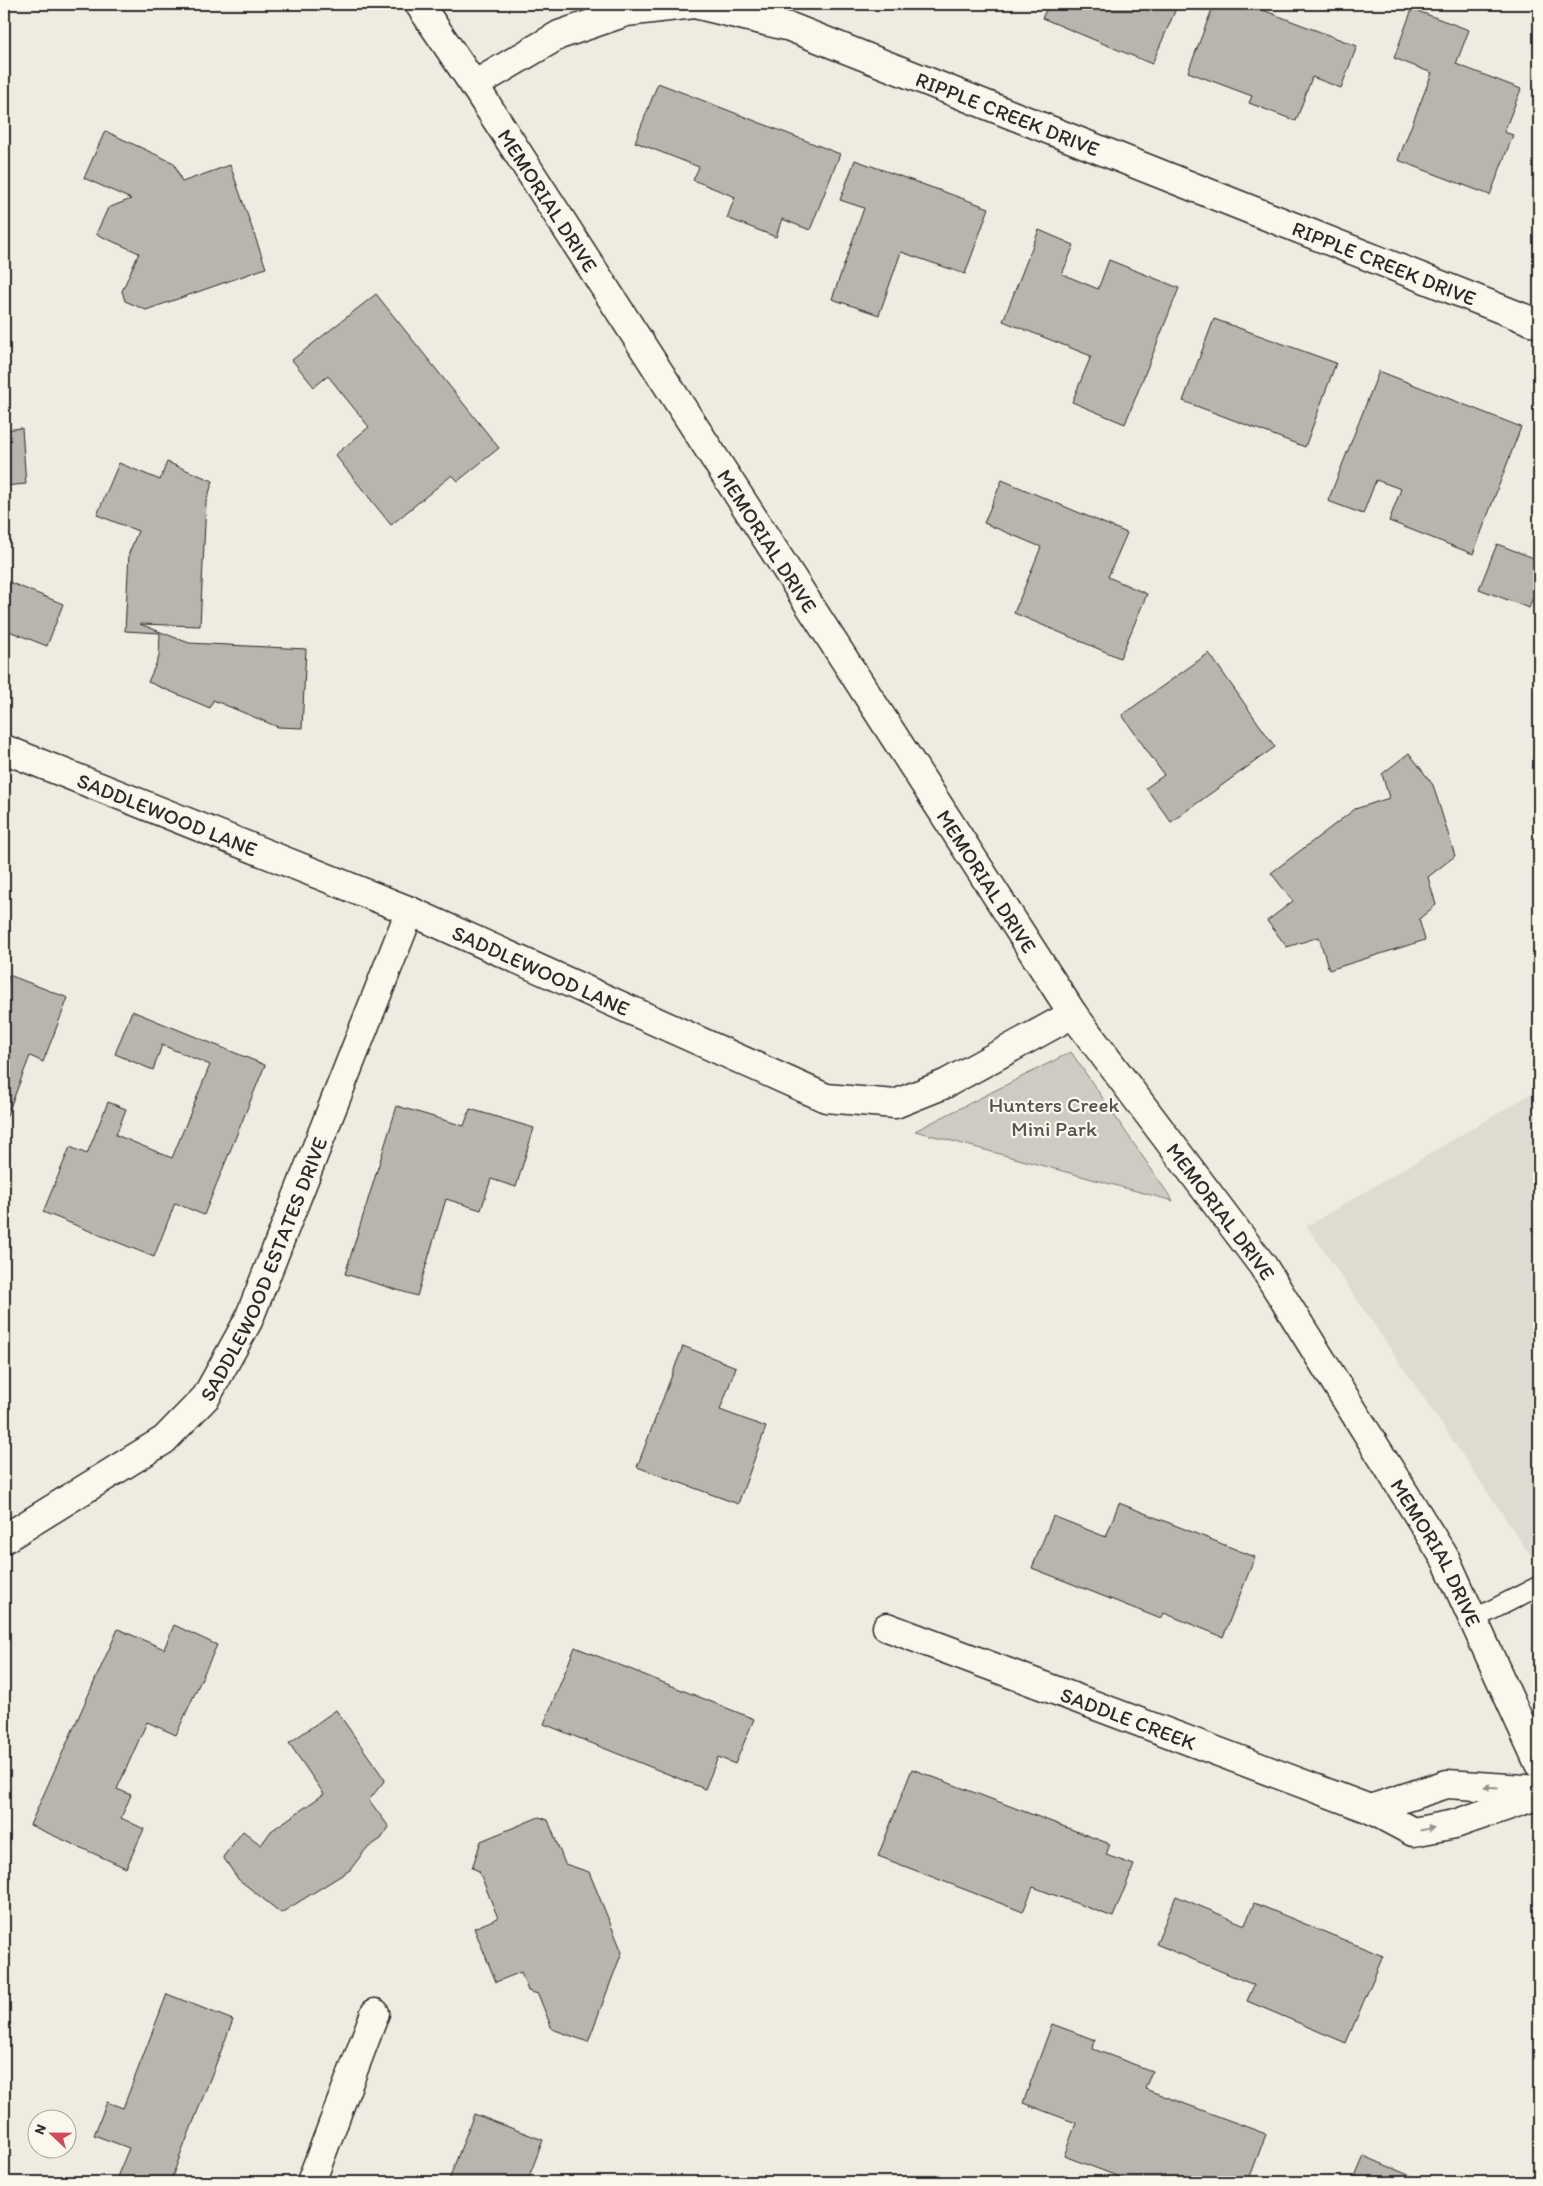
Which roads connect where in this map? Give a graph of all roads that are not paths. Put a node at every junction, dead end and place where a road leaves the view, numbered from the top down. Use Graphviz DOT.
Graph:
graph roads {
  1 [pos="418,4"];
  2 [pos="474,85"];
  3 [pos="1539,324"];
  4 [pos="4,749"];
  5 [pos="410,910"];
  6 [pos="1073,1014"];
  7 [pos="4,1539"];
  8 [pos="1539,1586"];
  9 [pos="1474,1620"];
  10 [pos="887,1627"];
  11 [pos="1539,1764"];
  12 [pos="1539,1790"];
  13 [pos="1539,1795"];
  14 [pos="1370,1809"];
  15 [pos="375,2013"];
  16 [pos="311,2182"];
  1 -- 2 [label="street, MEMORIAL DRIVE"];
  2 -- 3 [label="street, RIPPLE CREEK DRIVE"];
  2 -- 6 [label="street, MEMORIAL DRIVE"];
  4 -- 5 [label="street, SADDLEWOOD LANE"];
  5 -- 6 [label="street, SADDLEWOOD LANE"];
  5 -- 7 [label="street, SADDLEWOOD ESTATES DRIVE"];
  6 -- 9 [label="street, MEMORIAL DRIVE"];
  8 -- 9 [label="lane"];
  9 -- 11 [label="street, MEMORIAL DRIVE"];
  10 -- 14 [label="street, SADDLE CREEK"];
  12 -- 14 [label="street, one-way"];
  14 -- 13 [label="street, SADDLE CREEK, one-way"];
  15 -- 16 [label="street"];
}
